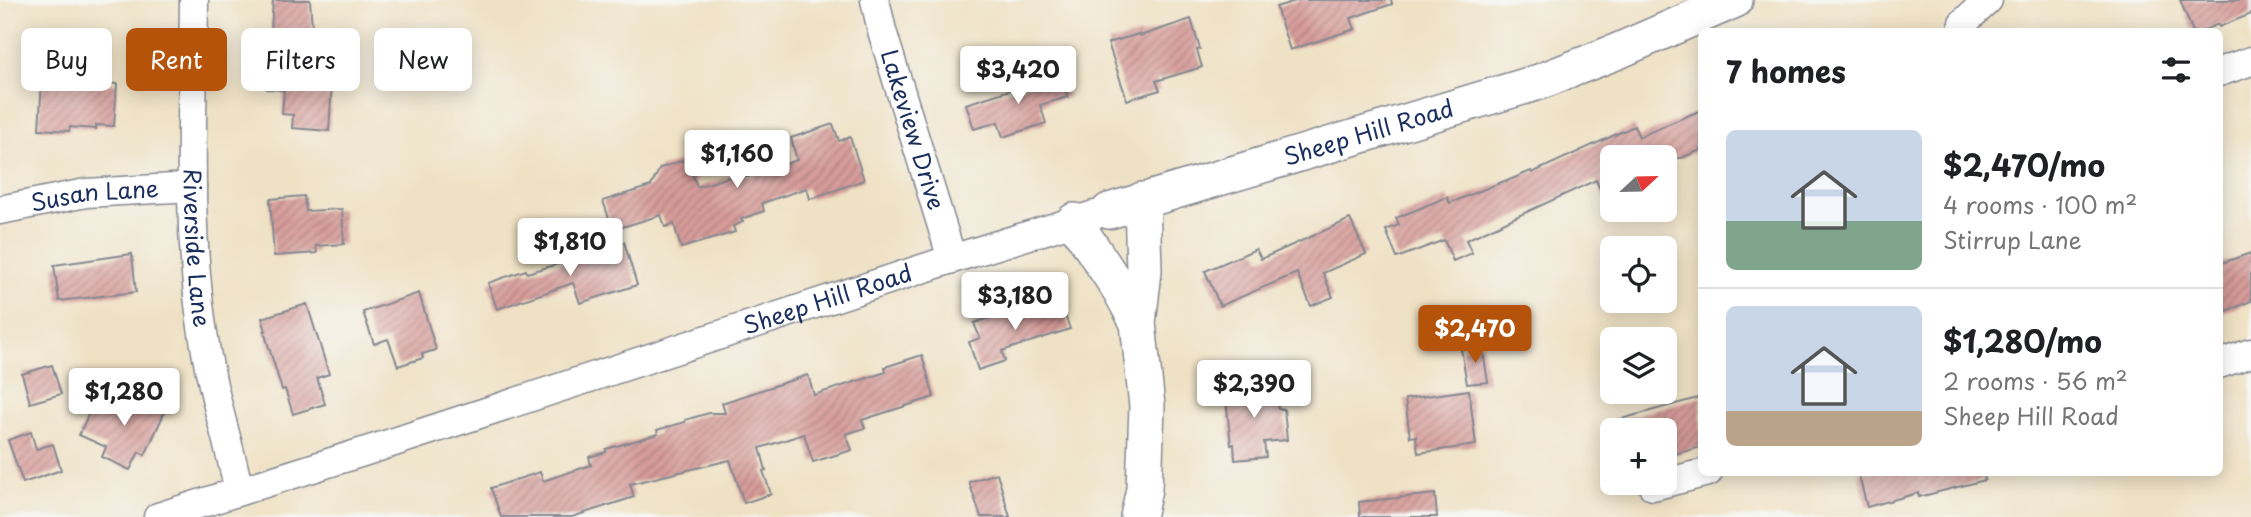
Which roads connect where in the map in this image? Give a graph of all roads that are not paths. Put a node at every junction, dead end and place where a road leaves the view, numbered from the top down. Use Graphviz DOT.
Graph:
graph roads {
  1 [pos="194,0"];
  2 [pos="875,0"];
  3 [pos="1735,0"];
  4 [pos="1988,0"];
  5 [pos="1962,28"];
  6 [pos="2251,61"];
  7 [pos="2223,71"];
  8 [pos="192,187"];
  9 [pos="1126,206"];
  10 [pos="0,211"];
  11 [pos="1074,221"];
  12 [pos="951,259"];
  13 [pos="1138,323"];
  14 [pos="2251,353"];
  15 [pos="2223,363"];
  16 [pos="1698,475"];
  17 [pos="1677,480"];
  18 [pos="239,491"];
  19 [pos="158,517"];
  20 [pos="1138,517"];
  1 -- 8 [label="street, Riverside Lane"];
  2 -- 12 [label="street, Lakeview Drive"];
  3 -- 9 [label="street, Sheep Hill Road"];
  4 -- 5 [label="street"];
  6 -- 7 [label="street"];
  8 -- 10 [label="street, Susan Lane"];
  8 -- 18 [label="street, Riverside Lane"];
  9 -- 11 [label="street, Sheep Hill Road"];
  9 -- 13 [label="street"];
  11 -- 12 [label="street, Sheep Hill Road"];
  11 -- 13 [label="street"];
  12 -- 18 [label="street, Sheep Hill Road"];
  13 -- 20 [label="street"];
  14 -- 15 [label="street"];
  16 -- 17 [label="street"];
  18 -- 19 [label="street, Sheep Hill Road"];
}
